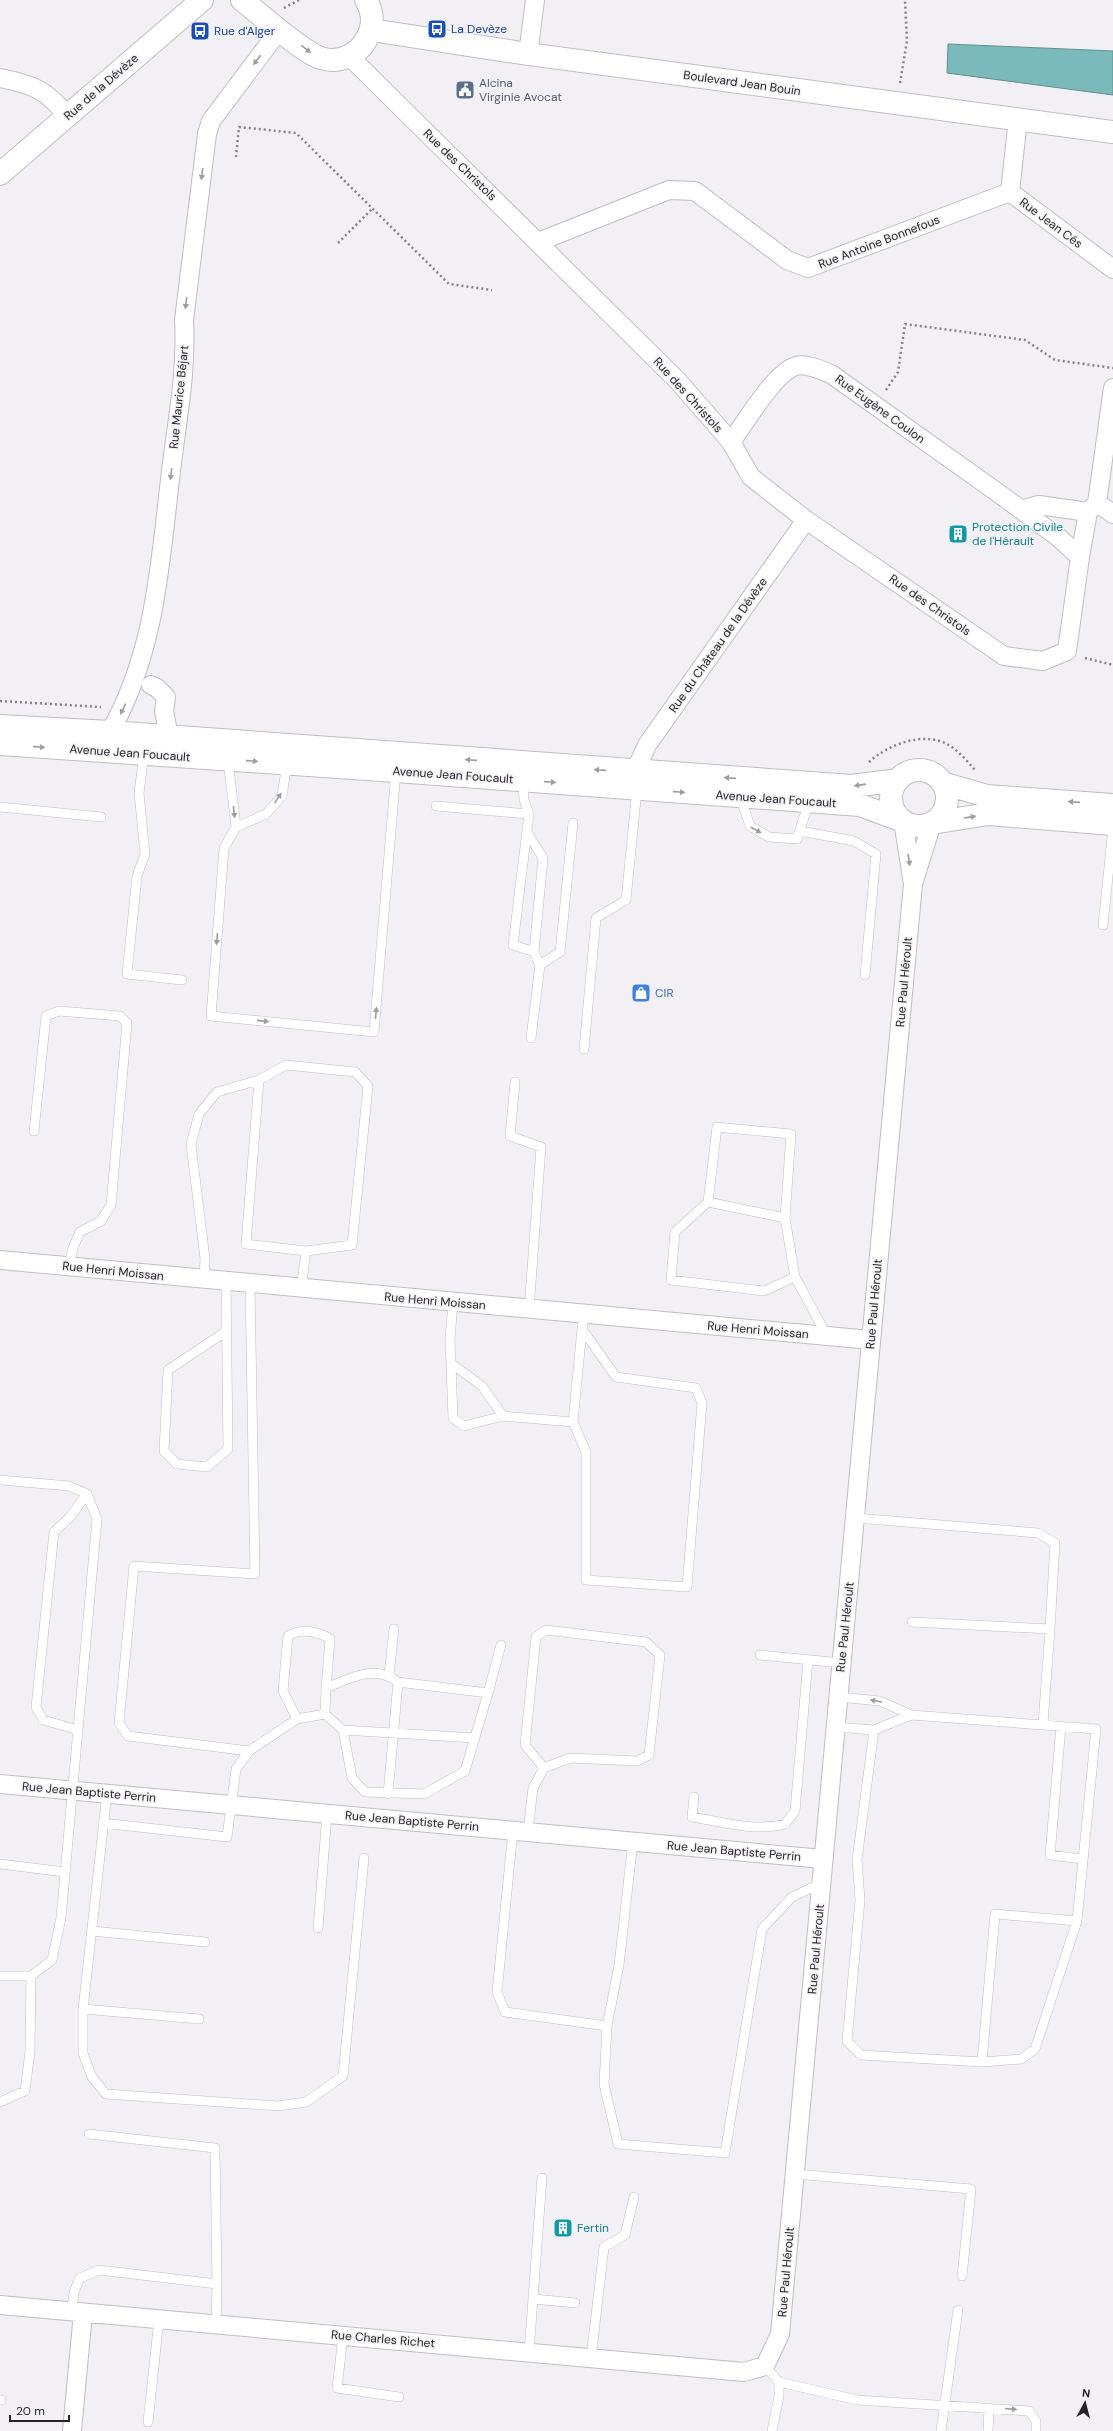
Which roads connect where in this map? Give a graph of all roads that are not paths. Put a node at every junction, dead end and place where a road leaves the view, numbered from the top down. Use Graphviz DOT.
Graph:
graph roads {
  1 [pos="202,0"];
  2 [pos="242,0"];
  3 [pos="366,0"];
  4 [pos="535,0"];
  5 [pos="280,29"];
  6 [pos="371,30"];
  7 [pos="528,54"];
  8 [pos="349,56"];
  9 [pos="0,78"];
  10 [pos="67,116"];
  11 [pos="1018,119"];
  12 [pos="1113,132"];
  13 [pos="0,174"];
  14 [pos="1010,192"];
  15 [pos="538,242"];
  16 [pos="1113,269"];
  17 [pos="1113,388"];
  18 [pos="731,442"];
  19 [pos="1093,508"];
  20 [pos="1021,510"];
  21 [pos="1113,514"];
  22 [pos="806,520"];
  23 [pos="1080,557"];
  24 [pos="151,685"];
  25 [pos="0,726"];
  26 [pos="110,732"];
  27 [pos="169,737"];
  28 [pos="0,744"];
  29 [pos="144,754"];
  30 [pos="228,760"];
  31 [pos="287,764"];
  32 [pos="396,771"];
  33 [pos="523,780"];
  34 [pos="636,780"];
  35 [pos="898,780"];
  36 [pos="942,783"];
  37 [pos="740,796"];
  38 [pos="809,802"];
  39 [pos="1113,805"];
  40 [pos="436,806"];
  41 [pos="0,807"];
  42 [pos="529,814"];
  43 [pos="101,817"];
  44 [pos="903,821"];
  45 [pos="573,823"];
  46 [pos="932,823"];
  47 [pos="1113,824"];
  48 [pos="236,827"];
  49 [pos="1113,828"];
  50 [pos="800,831"];
  51 [pos="527,832"];
  52 [pos="913,884"];
  53 [pos="1102,925"];
  54 [pos="534,952"];
  55 [pos="540,965"];
  56 [pos="865,975"];
  57 [pos="182,980"];
  58 [pos="531,1038"];
  59 [pos="584,1049"];
  60 [pos="259,1080"];
  61 [pos="515,1082"];
  62 [pos="34,1131"];
  63 [pos="708,1202"];
  64 [pos="785,1218"];
  65 [pos="306,1251"];
  66 [pos="0,1260"];
  67 [pos="69,1266"];
  68 [pos="795,1277"];
  69 [pos="204,1280"];
  70 [pos="226,1282"];
  71 [pos="250,1284"];
  72 [pos="301,1289"];
  73 [pos="453,1303"];
  74 [pos="529,1310"];
  75 [pos="583,1322"];
  76 [pos="225,1332"];
  77 [pos="827,1336"];
  78 [pos="870,1340"];
  79 [pos="451,1363"];
  80 [pos="503,1416"];
  81 [pos="573,1422"];
  82 [pos="0,1480"];
  83 [pos="87,1494"];
  84 [pos="856,1518"];
  85 [pos="912,1622"];
  86 [pos="394,1629"];
  87 [pos="1050,1629"];
  88 [pos="501,1645"];
  89 [pos="760,1656"];
  90 [pos="808,1660"];
  91 [pos="842,1663"];
  92 [pos="389,1675"];
  93 [pos="398,1682"];
  94 [pos="326,1688"];
  95 [pos="488,1693"];
  96 [pos="838,1697"];
  97 [pos="325,1714"];
  98 [pos="911,1715"];
  99 [pos="297,1719"];
  100 [pos="1043,1724"];
  101 [pos="1061,1726"];
  102 [pos="835,1727"];
  103 [pos="78,1730"];
  104 [pos="344,1730"];
  105 [pos="874,1730"];
  106 [pos="393,1733"];
  107 [pos="475,1738"];
  108 [pos="249,1750"];
  109 [pos="544,1768"];
  110 [pos="0,1784"];
  111 [pos="73,1790"];
  112 [pos="107,1793"];
  113 [pos="388,1794"];
  114 [pos="694,1797"];
  115 [pos="231,1805"];
  116 [pos="327,1814"];
  117 [pos="103,1823"];
  118 [pos="520,1830"];
  119 [pos="633,1841"];
  120 [pos="364,1858"];
  121 [pos="823,1859"];
  122 [pos="1083,1859"];
  123 [pos="0,1864"];
  124 [pos="65,1872"];
  125 [pos="822,1883"];
  126 [pos="1077,1921"];
  127 [pos="318,1928"];
  128 [pos="92,1931"];
  129 [pos="205,1942"];
  130 [pos="0,1976"];
  131 [pos="31,1976"];
  132 [pos="83,2009"];
  133 [pos="199,2019"];
  134 [pos="607,2026"];
  135 [pos="982,2062"];
  136 [pos="0,2102"];
  137 [pos="89,2134"];
  138 [pos="795,2174"];
  139 [pos="542,2178"];
  140 [pos="634,2197"];
  141 [pos="962,2276"];
  142 [pos="217,2284"];
  143 [pos="534,2299"];
  144 [pos="575,2303"];
  145 [pos="0,2305"];
  146 [pos="958,2310"];
  147 [pos="77,2312"];
  148 [pos="159,2319"];
  149 [pos="216,2324"];
  150 [pos="343,2336"];
  151 [pos="529,2352"];
  152 [pos="591,2358"];
  153 [pos="764,2366"];
  154 [pos="780,2382"];
  155 [pos="399,2397"];
  156 [pos="944,2407"];
  157 [pos="989,2408"];
  158 [pos="148,2422"];
  159 [pos="72,2431"];
  160 [pos="772,2431"];
  161 [pos="941,2431"];
  162 [pos="988,2431"];
  163 [pos="1036,2431"];
  1 -- 10 [label="main road, Rue de la Dévèze"];
  2 -- 5 [label="main road"];
  3 -- 6 [label="main road"];
  4 -- 7 [label="street"];
  5 -- 8 [label="main road, one-way"];
  5 -- 26 [label="street, Rue Maurice Béjart, one-way"];
  6 -- 7 [label="main road, Boulevard Jean Bouin"];
  6 -- 8 [label="main road"];
  7 -- 11 [label="main road, Boulevard Jean Bouin"];
  8 -- 15 [label="street, Rue des Christols"];
  9 -- 10 [label="street"];
  10 -- 13 [label="main road, Rue de la Dévèze"];
  11 -- 12 [label="main road, Boulevard Jean Bouin"];
  11 -- 14 [label="street, Rue Jean Cés"];
  14 -- 15 [label="street, Rue Antoine Bonnefous"];
  14 -- 16 [label="street, Rue Jean Cés"];
  15 -- 18 [label="street, Rue des Christols"];
  17 -- 19 [label="street"];
  18 -- 20 [label="street, Rue Eugène Coulon"];
  18 -- 22 [label="street, Rue des Christols"];
  19 -- 20 [label="street"];
  19 -- 21 [label="street"];
  19 -- 23 [label="street"];
  20 -- 23 [label="street, Rue Eugène Coulon"];
  22 -- 23 [label="street, Rue des Christols"];
  22 -- 34 [label="street, Rue du Château de la Dévèze"];
  24 -- 27 [label="street"];
  25 -- 26 [label="main road, Avenue Jean Foucault"];
  26 -- 27 [label="main road, Avenue Jean Foucault"];
  34 -- 27 [label="main road, Avenue Jean Foucault, one-way"];
  28 -- 29 [label="main road, Avenue Jean Foucault, one-way"];
  29 -- 30 [label="main road, Avenue Jean Foucault"];
  29 -- 57 [label="lane"];
  30 -- 31 [label="main road, Avenue Jean Foucault, one-way"];
  30 -- 48 [label="lane, one-way"];
  31 -- 32 [label="main road, Avenue Jean Foucault"];
  48 -- 31 [label="lane, one-way"];
  32 -- 33 [label="main road, Avenue Jean Foucault"];
  48 -- 32 [label="lane, one-way"];
  33 -- 34 [label="main road, Avenue Jean Foucault, one-way"];
  33 -- 42 [label="lane"];
  35 -- 34 [label="main road, Avenue Jean Foucault, one-way"];
  34 -- 37 [label="main road, Avenue Jean Foucault, one-way"];
  34 -- 59 [label="lane"];
  35 -- 36 [label="main road"];
  35 -- 44 [label="main road"];
  39 -- 36 [label="main road, one-way"];
  36 -- 46 [label="main road"];
  37 -- 38 [label="main road, Avenue Jean Foucault"];
  37 -- 50 [label="lane, one-way"];
  38 -- 44 [label="main road, Avenue Jean Foucault"];
  38 -- 50 [label="lane"];
  40 -- 42 [label="lane"];
  41 -- 43 [label="lane"];
  42 -- 51 [label="lane"];
  44 -- 46 [label="main road"];
  44 -- 52 [label="street, Rue Paul Héroult, one-way"];
  45 -- 55 [label="lane"];
  46 -- 47 [label="main road, one-way"];
  46 -- 52 [label="street, Rue Paul Héroult"];
  49 -- 53 [label="lane"];
  50 -- 56 [label="lane"];
  51 -- 54 [label="lane"];
  51 -- 54 [label="lane"];
  52 -- 78 [label="street, Rue Paul Héroult"];
  54 -- 55 [label="lane"];
  55 -- 58 [label="lane"];
  60 -- 65 [label="lane"];
  60 -- 65 [label="lane"];
  60 -- 69 [label="lane"];
  61 -- 74 [label="lane"];
  62 -- 67 [label="lane"];
  63 -- 64 [label="lane"];
  63 -- 64 [label="lane"];
  63 -- 68 [label="lane"];
  64 -- 68 [label="lane"];
  65 -- 72 [label="lane"];
  66 -- 67 [label="street, Rue Henri Moissan"];
  67 -- 69 [label="street, Rue Henri Moissan"];
  68 -- 77 [label="lane"];
  69 -- 70 [label="street, Rue Henri Moissan"];
  70 -- 71 [label="street, Rue Henri Moissan"];
  70 -- 76 [label="lane"];
  71 -- 72 [label="street, Rue Henri Moissan"];
  71 -- 108 [label="lane"];
  72 -- 73 [label="street, Rue Henri Moissan"];
  73 -- 74 [label="street, Rue Henri Moissan"];
  73 -- 79 [label="lane"];
  74 -- 75 [label="street, Rue Henri Moissan"];
  75 -- 77 [label="street, Rue Henri Moissan"];
  75 -- 81 [label="lane"];
  75 -- 81 [label="lane"];
  76 -- 76 [label="lane"];
  77 -- 78 [label="street, Rue Henri Moissan"];
  78 -- 84 [label="street, Rue Paul Héroult"];
  79 -- 80 [label="lane"];
  79 -- 80 [label="lane"];
  80 -- 81 [label="lane"];
  82 -- 83 [label="lane"];
  83 -- 103 [label="lane"];
  83 -- 103 [label="lane"];
  84 -- 87 [label="lane"];
  84 -- 91 [label="street, Rue Paul Héroult"];
  85 -- 87 [label="lane"];
  86 -- 92 [label="lane"];
  87 -- 100 [label="lane"];
  88 -- 95 [label="lane"];
  89 -- 90 [label="lane"];
  90 -- 91 [label="lane"];
  90 -- 114 [label="lane"];
  91 -- 96 [label="street, Rue Paul Héroult"];
  92 -- 93 [label="lane"];
  92 -- 94 [label="lane"];
  93 -- 95 [label="lane"];
  93 -- 106 [label="lane"];
  94 -- 97 [label="lane"];
  94 -- 99 [label="lane"];
  95 -- 107 [label="lane"];
  98 -- 96 [label="lane, one-way"];
  96 -- 102 [label="street, Rue Paul Héroult"];
  97 -- 99 [label="lane"];
  97 -- 104 [label="lane"];
  98 -- 100 [label="lane"];
  98 -- 105 [label="lane"];
  99 -- 108 [label="lane"];
  100 -- 101 [label="lane"];
  101 -- 122 [label="lane"];
  101 -- 122 [label="lane"];
  102 -- 105 [label="lane"];
  102 -- 121 [label="street, Rue Paul Héroult"];
  103 -- 111 [label="lane"];
  104 -- 106 [label="lane"];
  104 -- 113 [label="lane"];
  105 -- 135 [label="lane"];
  106 -- 107 [label="lane"];
  106 -- 113 [label="lane"];
  107 -- 113 [label="lane"];
  108 -- 115 [label="lane"];
  109 -- 109 [label="lane"];
  109 -- 118 [label="lane"];
  110 -- 111 [label="street, Rue Jean Baptiste Perrin"];
  111 -- 112 [label="street, Rue Jean Baptiste Perrin"];
  111 -- 124 [label="lane"];
  112 -- 115 [label="street, Rue Jean Baptiste Perrin"];
  112 -- 117 [label="lane"];
  115 -- 116 [label="street, Rue Jean Baptiste Perrin"];
  115 -- 117 [label="lane"];
  116 -- 118 [label="street, Rue Jean Baptiste Perrin"];
  116 -- 127 [label="lane"];
  117 -- 128 [label="lane"];
  118 -- 119 [label="street, Rue Jean Baptiste Perrin"];
  118 -- 134 [label="lane"];
  119 -- 121 [label="street, Rue Jean Baptiste Perrin"];
  119 -- 134 [label="lane"];
  120 -- 132 [label="lane"];
  121 -- 125 [label="street, Rue Paul Héroult"];
  122 -- 126 [label="lane"];
  123 -- 124 [label="lane"];
  124 -- 131 [label="lane"];
  125 -- 134 [label="lane"];
  125 -- 138 [label="street, Rue Paul Héroult"];
  126 -- 135 [label="lane"];
  126 -- 135 [label="lane"];
  128 -- 129 [label="lane"];
  128 -- 132 [label="lane"];
  130 -- 131 [label="lane"];
  131 -- 136 [label="lane"];
  132 -- 133 [label="lane"];
  137 -- 142 [label="lane"];
  138 -- 141 [label="lane"];
  138 -- 153 [label="street, Rue Paul Héroult"];
  139 -- 143 [label="lane"];
  140 -- 152 [label="lane"];
  142 -- 147 [label="lane"];
  142 -- 149 [label="lane"];
  143 -- 144 [label="lane"];
  143 -- 151 [label="lane"];
  145 -- 147 [label="street, Rue Charles Richet"];
  146 -- 156 [label="lane"];
  147 -- 148 [label="street, Rue Charles Richet"];
  147 -- 159 [label="street"];
  148 -- 149 [label="street, Rue Charles Richet"];
  148 -- 158 [label="lane"];
  149 -- 150 [label="street, Rue Charles Richet"];
  150 -- 151 [label="street, Rue Charles Richet"];
  150 -- 155 [label="lane"];
  151 -- 152 [label="street, Rue Charles Richet"];
  152 -- 153 [label="street, Rue Charles Richet"];
  153 -- 154 [label="lane"];
  154 -- 156 [label="lane"];
  154 -- 160 [label="lane"];
  156 -- 157 [label="lane"];
  156 -- 161 [label="lane"];
  157 -- 162 [label="lane"];
  157 -- 163 [label="lane, one-way"];
}
